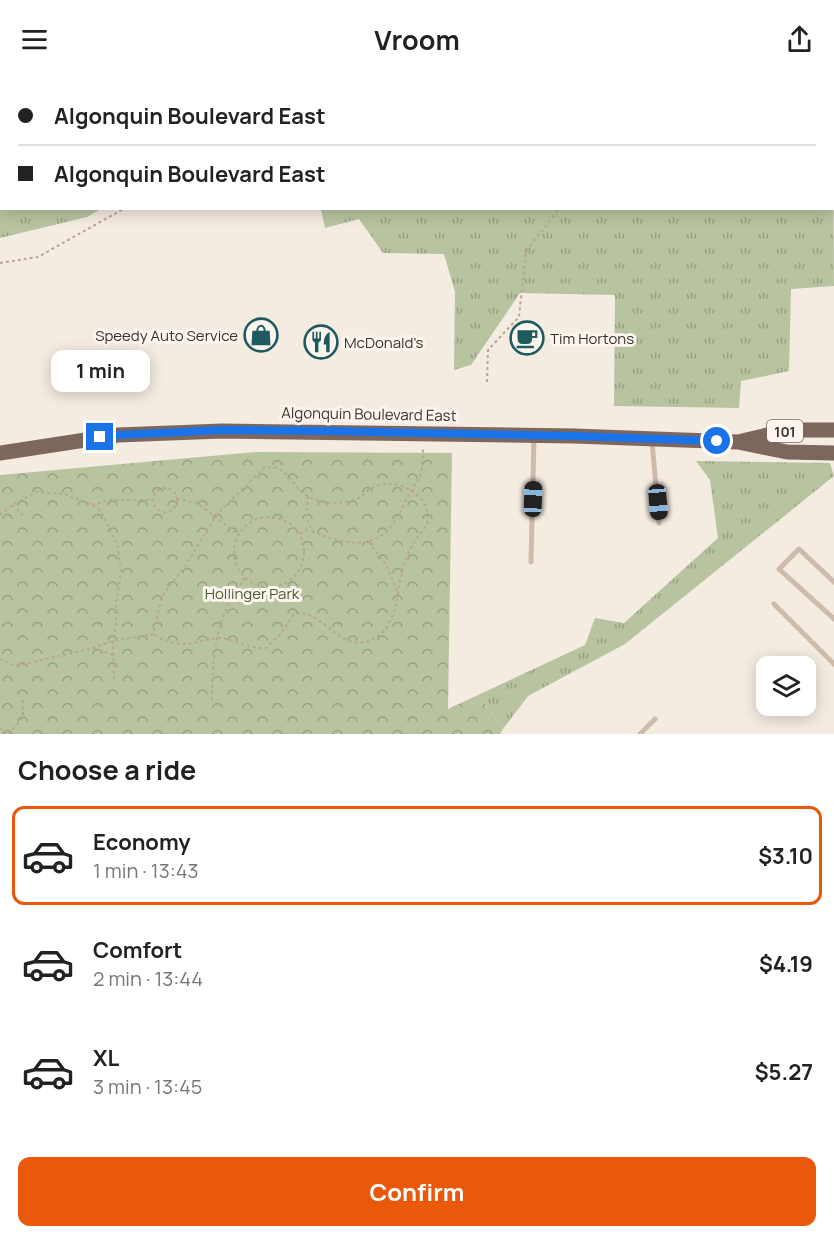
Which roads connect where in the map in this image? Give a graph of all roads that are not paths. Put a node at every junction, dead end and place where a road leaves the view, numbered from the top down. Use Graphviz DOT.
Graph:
graph roads {
  1 [pos="834,430"];
  2 [pos="534,435"];
  3 [pos="652,439"];
  4 [pos="738,442"];
  5 [pos="0,453"];
  6 [pos="834,453"];
  7 [pos="660,523"];
  8 [pos="531,562"];
  9 [pos="834,582"];
  10 [pos="774,604"];
  11 [pos="834,619"];
  12 [pos="834,664"];
  13 [pos="655,719"];
  14 [pos="640,734"];
  1 -- 4 [label="main road, Algonquin Boulevard East / 101"];
  2 -- 3 [label="main road, Algonquin Boulevard East / 101"];
  2 -- 5 [label="main road, Algonquin Boulevard East / 101"];
  2 -- 8 [label="lane"];
  3 -- 4 [label="main road, Algonquin Boulevard East / 101"];
  3 -- 7 [label="lane"];
  4 -- 6 [label="main road, Algonquin Boulevard East / 101"];
  9 -- 11 [label="lane"];
  10 -- 12 [label="lane"];
  13 -- 14 [label="lane"];
}
